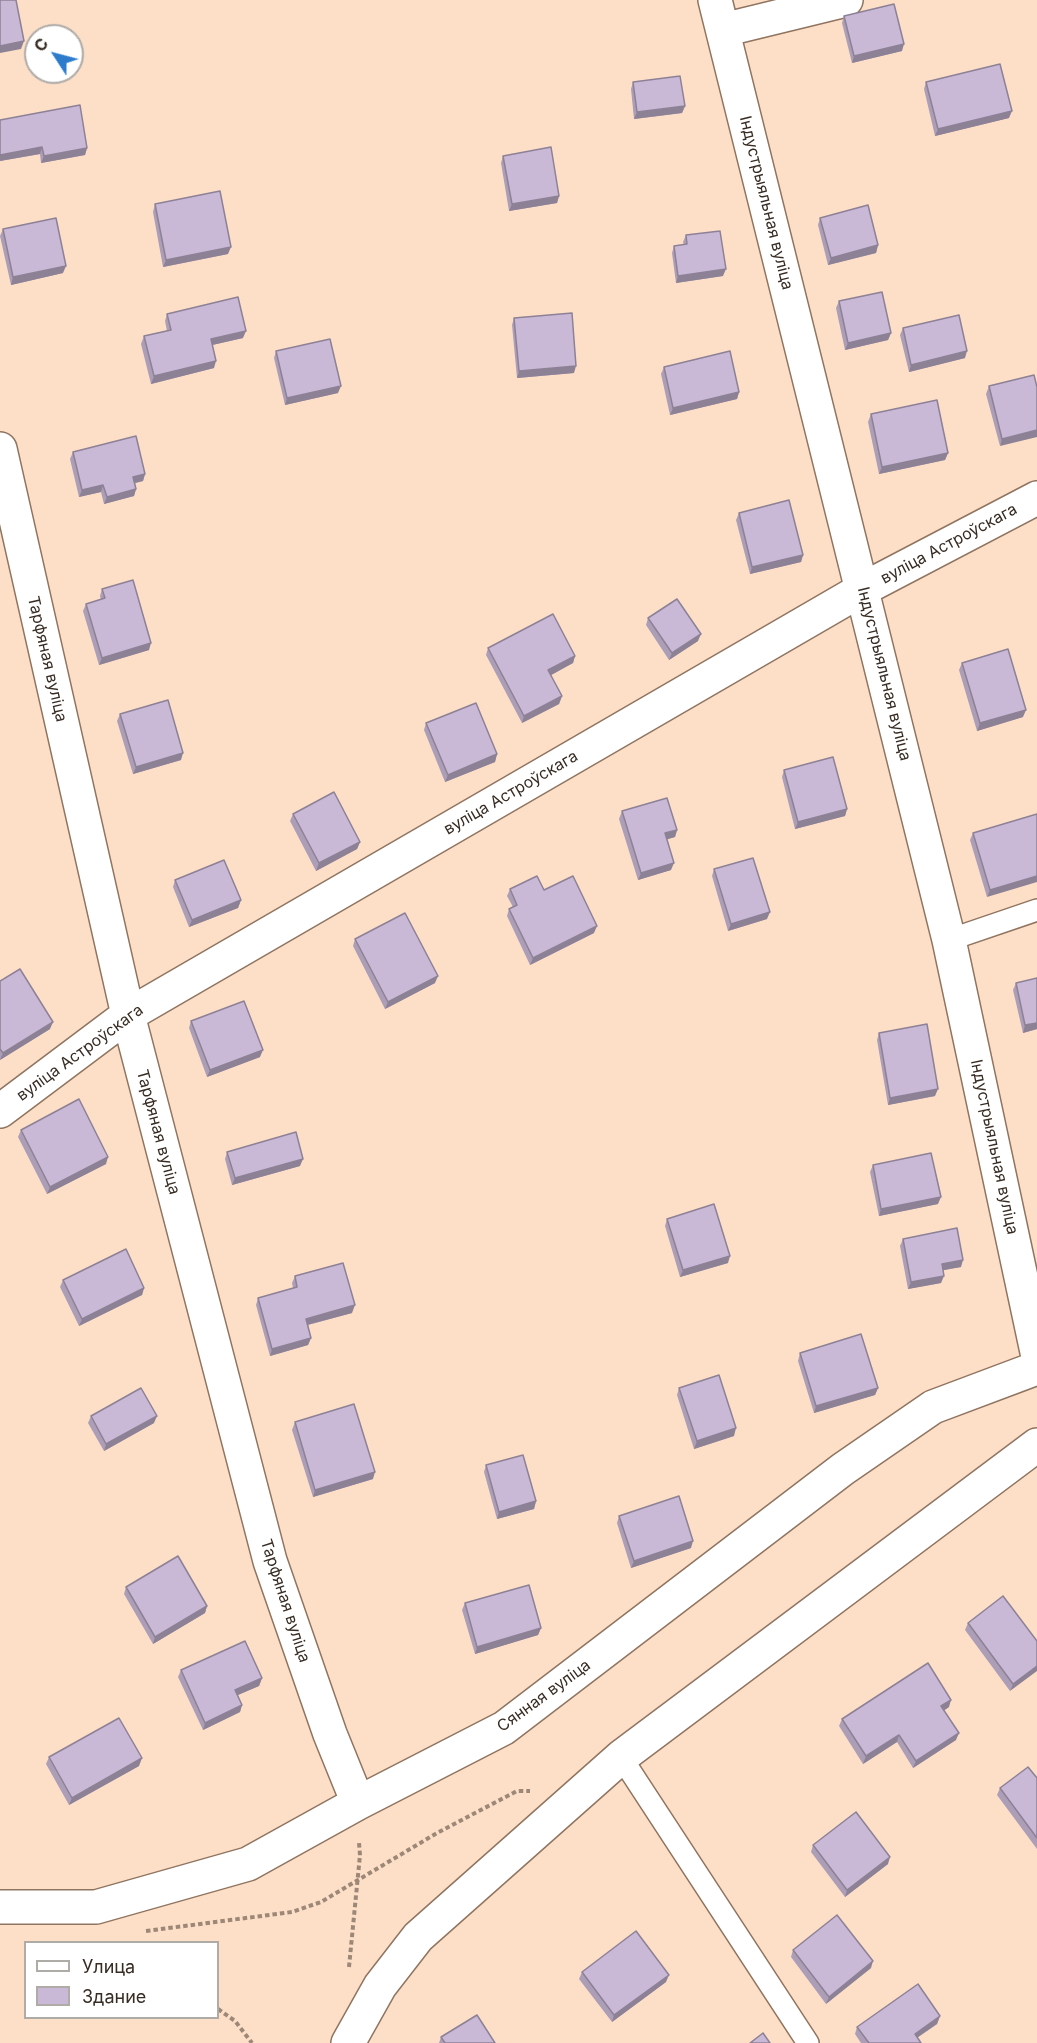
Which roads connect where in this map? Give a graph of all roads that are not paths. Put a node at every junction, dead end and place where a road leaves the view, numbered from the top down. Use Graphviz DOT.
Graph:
graph roads {
  1 [pos="846,0"];
  2 [pos="719,15"];
  3 [pos="0,449"];
  4 [pos="1037,498"];
  5 [pos="863,589"];
  6 [pos="1037,910"];
  7 [pos="950,939"];
  8 [pos="128,1015"];
  9 [pos="0,1111"];
  10 [pos="1037,1352"];
  11 [pos="1037,1368"];
  12 [pos="1037,1445"];
  13 [pos="621,1757"];
  14 [pos="358,1803"];
  15 [pos="0,1907"];
  16 [pos="348,2043"];
  17 [pos="808,2043"];
  1 -- 2 [label="street"];
  2 -- 5 [label="street, Індустрыяльная вуліца"];
  3 -- 8 [label="street, Тарфяная вуліца"];
  4 -- 5 [label="street, вуліца Астроўскага"];
  5 -- 7 [label="street, Індустрыяльная вуліца"];
  5 -- 8 [label="street, вуліца Астроўскага"];
  6 -- 7 [label="lane"];
  7 -- 10 [label="street, Індустрыяльная вуліца"];
  8 -- 9 [label="street, вуліца Астроўскага"];
  8 -- 14 [label="street, Тарфяная вуліца"];
  11 -- 14 [label="street, Сянная вуліца"];
  12 -- 13 [label="street"];
  13 -- 16 [label="street"];
  13 -- 17 [label="lane"];
  14 -- 15 [label="street, Сянная вуліца"];
}
